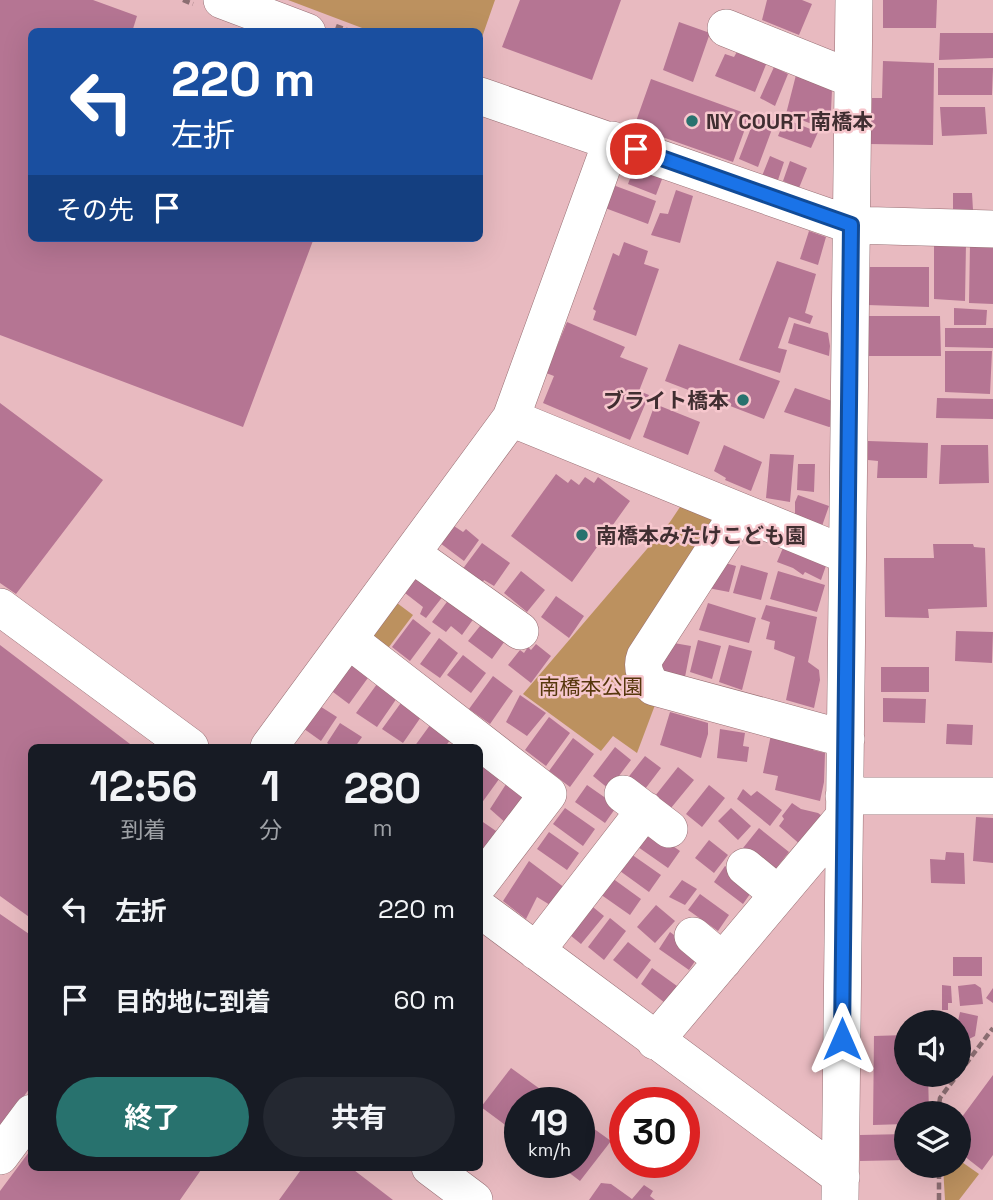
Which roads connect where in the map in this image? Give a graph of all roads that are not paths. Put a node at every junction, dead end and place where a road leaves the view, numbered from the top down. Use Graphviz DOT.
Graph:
graph roads {
  1 [pos="222,0"];
  2 [pos="854,0"];
  3 [pos="296,28"];
  4 [pos="726,28"];
  5 [pos="853,79"];
  6 [pos="483,97"];
  7 [pos="612,141"];
  8 [pos="851,225"];
  9 [pos="993,229"];
  10 [pos="511,418"];
  11 [pos="739,512"];
  12 [pos="412,554"];
  13 [pos="846,555"];
  14 [pos="0,607"];
  15 [pos="520,631"];
  16 [pos="349,640"];
  17 [pos="846,739"];
  18 [pos="186,744"];
  19 [pos="271,744"];
  20 [pos="993,796"];
  21 [pos="844,807"];
  22 [pos="646,811"];
  23 [pos="745,867"];
  24 [pos="483,879"];
  25 [pos="778,894"];
  26 [pos="483,911"];
  27 [pos="693,936"];
  28 [pos="536,951"];
  29 [pos="723,961"];
  30 [pos="655,1041"];
  31 [pos="28,1118"];
  32 [pos="0,1156"];
  33 [pos="435,1171"];
  34 [pos="841,1189"];
  35 [pos="474,1200"];
  1 -- 3 [label="street"];
  2 -- 5 [label="street"];
  4 -- 5 [label="street"];
  5 -- 8 [label="street"];
  6 -- 7 [label="street"];
  7 -- 8 [label="street"];
  7 -- 10 [label="street"];
  8 -- 9 [label="street"];
  8 -- 13 [label="street"];
  10 -- 11 [label="street"];
  10 -- 12 [label="street"];
  11 -- 13 [label="street"];
  11 -- 17 [label="street"];
  12 -- 15 [label="street"];
  12 -- 16 [label="street"];
  13 -- 17 [label="street"];
  14 -- 18 [label="street"];
  16 -- 19 [label="street"];
  16 -- 24 [label="street"];
  17 -- 21 [label="street"];
  20 -- 21 [label="street"];
  21 -- 25 [label="street"];
  21 -- 34 [label="street"];
  22 -- 28 [label="street"];
  23 -- 25 [label="street"];
  25 -- 29 [label="street"];
  26 -- 28 [label="street"];
  27 -- 29 [label="street"];
  28 -- 30 [label="street"];
  29 -- 30 [label="street"];
  30 -- 34 [label="street"];
  31 -- 32 [label="street"];
  33 -- 35 [label="street"];
}
